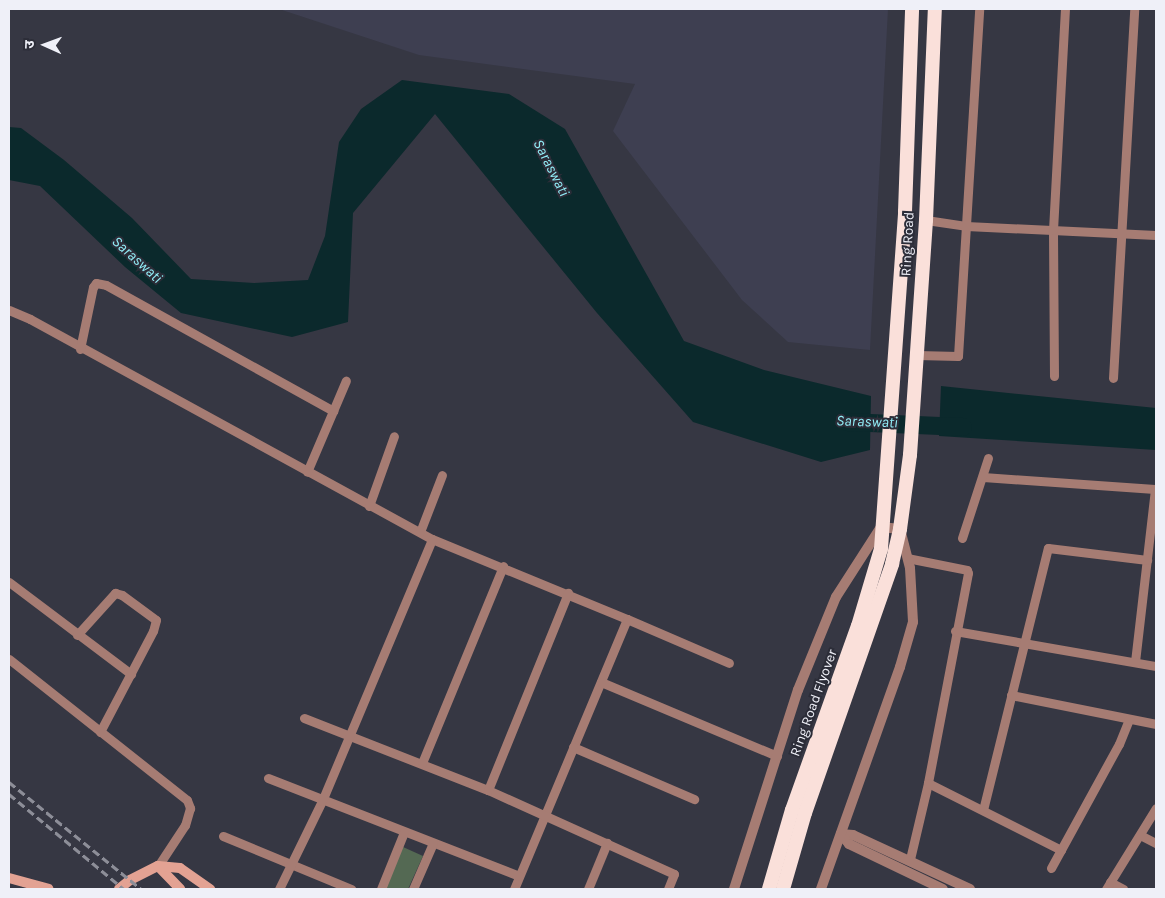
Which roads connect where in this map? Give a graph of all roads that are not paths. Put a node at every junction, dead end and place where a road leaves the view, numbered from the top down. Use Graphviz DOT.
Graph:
graph roads {
  1 [pos="912,9"];
  2 [pos="934,9"];
  3 [pos="979,9"];
  4 [pos="1065,9"];
  5 [pos="1134,9"];
  6 [pos="926,220"];
  7 [pos="966,226"];
  8 [pos="1053,230"];
  9 [pos="1120,233"];
  10 [pos="1156,235"];
  11 [pos="9,310"];
  12 [pos="80,349"];
  13 [pos="917,355"];
  14 [pos="1054,376"];
  15 [pos="1113,378"];
  16 [pos="346,381"];
  17 [pos="333,411"];
  18 [pos="394,436"];
  19 [pos="988,458"];
  20 [pos="307,472"];
  21 [pos="442,475"];
  22 [pos="984,477"];
  23 [pos="906,480"];
  24 [pos="369,506"];
  25 [pos="881,527"];
  26 [pos="900,529"];
  27 [pos="420,532"];
  28 [pos="962,538"];
  29 [pos="432,539"];
  30 [pos="907,558"];
  31 [pos="1147,560"];
  32 [pos="503,566"];
  33 [pos="9,582"];
  34 [pos="568,592"];
  35 [pos="627,619"];
  36 [pos="955,631"];
  37 [pos="77,635"];
  38 [pos="1024,644"];
  39 [pos="9,659"];
  40 [pos="1135,662"];
  41 [pos="729,663"];
  42 [pos="1156,666"];
  43 [pos="131,674"];
  44 [pos="602,682"];
  45 [pos="1011,695"];
  46 [pos="304,718"];
  47 [pos="1129,719"];
  48 [pos="1156,724"];
  49 [pos="100,732"];
  50 [pos="348,736"];
  51 [pos="573,747"];
  52 [pos="777,756"];
  53 [pos="422,763"];
  54 [pos="268,778"];
  55 [pos="928,783"];
  56 [pos="488,790"];
  57 [pos="694,799"];
  58 [pos="322,801"];
  59 [pos="1156,808"];
  60 [pos="983,810"];
  61 [pos="799,812"];
  62 [pos="545,816"];
  63 [pos="404,832"];
  64 [pos="841,834"];
  65 [pos="1140,834"];
  66 [pos="222,836"];
  67 [pos="433,843"];
  68 [pos="607,843"];
  69 [pos="1156,843"];
  70 [pos="1061,850"];
  71 [pos="910,859"];
  72 [pos="158,866"];
  73 [pos="292,867"];
  74 [pos="1051,868"];
  75 [pos="519,876"];
  76 [pos="9,878"];
  77 [pos="1108,886"];
  78 [pos="49,889"];
  79 [pos="119,889"];
  80 [pos="180,889"];
  81 [pos="210,889"];
  82 [pos="279,889"];
  83 [pos="350,889"];
  84 [pos="381,889"];
  85 [pos="413,889"];
  86 [pos="514,889"];
  87 [pos="588,889"];
  88 [pos="668,889"];
  89 [pos="734,889"];
  90 [pos="769,889"];
  91 [pos="783,889"];
  92 [pos="821,889"];
  93 [pos="944,889"];
  94 [pos="970,889"];
  95 [pos="1123,889"];
  1 -- 25 [label="highway, Ring Road Flyover"];
  2 -- 6 [label="highway, Ring Road"];
  3 -- 7 [label="street"];
  4 -- 8 [label="street"];
  5 -- 9 [label="street"];
  6 -- 7 [label="street"];
  6 -- 13 [label="highway, Ring Road"];
  7 -- 8 [label="street"];
  7 -- 13 [label="street"];
  8 -- 9 [label="street"];
  8 -- 14 [label="street"];
  9 -- 10 [label="street"];
  9 -- 15 [label="street"];
  11 -- 12 [label="street"];
  12 -- 17 [label="street"];
  12 -- 20 [label="street"];
  13 -- 23 [label="highway, Ring Road"];
  16 -- 17 [label="street"];
  17 -- 20 [label="street"];
  18 -- 24 [label="street"];
  19 -- 22 [label="street"];
  20 -- 24 [label="street"];
  21 -- 27 [label="street"];
  22 -- 28 [label="street"];
  22 -- 31 [label="street"];
  23 -- 26 [label="highway, Ring Road Flyover"];
  24 -- 27 [label="street"];
  25 -- 26 [label="street"];
  25 -- 52 [label="street"];
  25 -- 61 [label="highway, Ring Road Flyover"];
  26 -- 30 [label="street"];
  26 -- 61 [label="highway, Ring Road Flyover"];
  27 -- 29 [label="street"];
  29 -- 32 [label="street"];
  29 -- 50 [label="street"];
  30 -- 36 [label="street"];
  30 -- 64 [label="street"];
  31 -- 38 [label="street"];
  31 -- 40 [label="street"];
  32 -- 34 [label="street"];
  32 -- 53 [label="street"];
  33 -- 37 [label="street"];
  34 -- 35 [label="street"];
  34 -- 56 [label="street"];
  35 -- 41 [label="street"];
  35 -- 44 [label="street"];
  36 -- 38 [label="street"];
  36 -- 55 [label="street"];
  37 -- 43 [label="street"];
  37 -- 43 [label="street"];
  38 -- 40 [label="street"];
  38 -- 45 [label="street"];
  39 -- 49 [label="street"];
  40 -- 42 [label="street"];
  43 -- 49 [label="street"];
  44 -- 51 [label="street"];
  44 -- 52 [label="street"];
  45 -- 47 [label="street"];
  45 -- 60 [label="street"];
  46 -- 50 [label="street"];
  47 -- 48 [label="street"];
  47 -- 70 [label="street"];
  49 -- 72 [label="street"];
  50 -- 53 [label="street"];
  50 -- 58 [label="street"];
  51 -- 57 [label="street"];
  51 -- 62 [label="street"];
  52 -- 89 [label="street"];
  53 -- 56 [label="street"];
  54 -- 58 [label="street"];
  55 -- 60 [label="street"];
  55 -- 71 [label="street"];
  56 -- 62 [label="street"];
  58 -- 63 [label="street"];
  58 -- 73 [label="street"];
  59 -- 65 [label="street"];
  60 -- 70 [label="street"];
  61 -- 90 [label="highway, Ring Road Flyover"];
  61 -- 91 [label="highway, Ring Road Flyover"];
  62 -- 68 [label="street"];
  62 -- 75 [label="street"];
  63 -- 67 [label="street"];
  63 -- 84 [label="street"];
  64 -- 71 [label="street"];
  64 -- 92 [label="street"];
  64 -- 93 [label="street"];
  65 -- 69 [label="street"];
  65 -- 77 [label="street"];
  66 -- 73 [label="street"];
  67 -- 75 [label="street"];
  67 -- 85 [label="street"];
  68 -- 87 [label="street"];
  68 -- 88 [label="street"];
  70 -- 74 [label="street"];
  71 -- 94 [label="street"];
  72 -- 79 [label="main road"];
  72 -- 80 [label="main road"];
  72 -- 81 [label="main road"];
  73 -- 82 [label="street"];
  73 -- 83 [label="street"];
  75 -- 86 [label="street"];
  76 -- 78 [label="main road"];
  77 -- 95 [label="street"];
}
